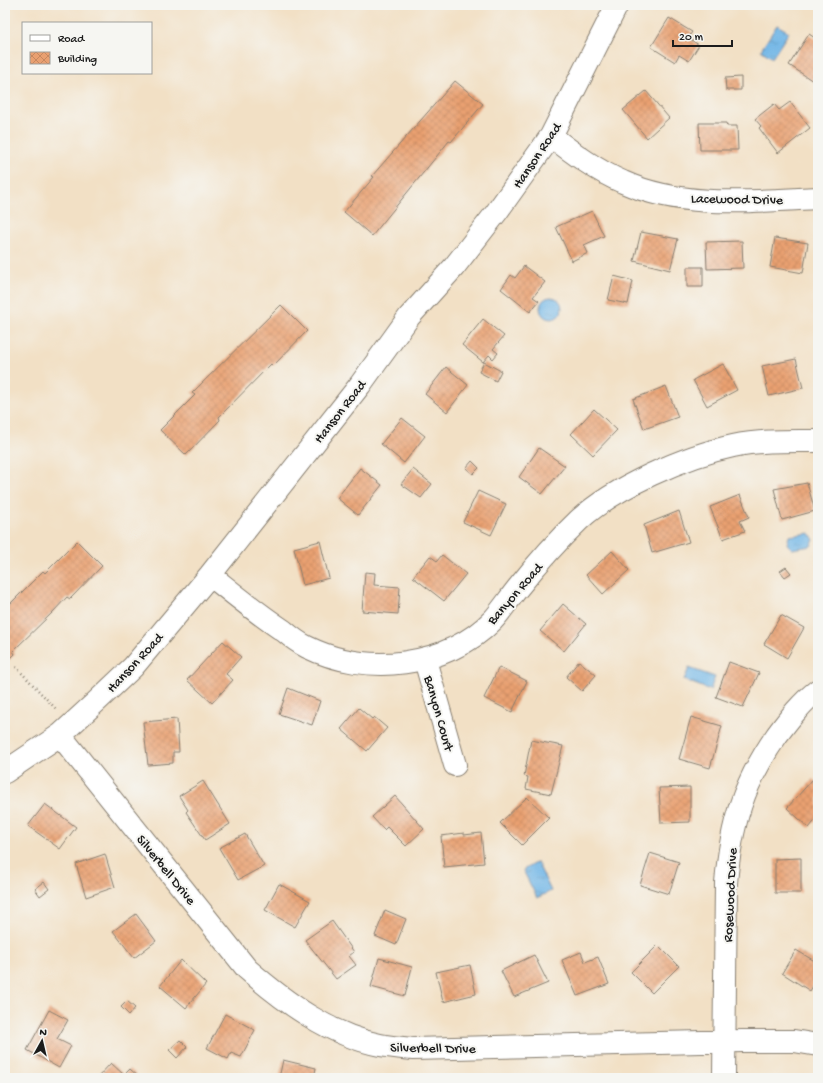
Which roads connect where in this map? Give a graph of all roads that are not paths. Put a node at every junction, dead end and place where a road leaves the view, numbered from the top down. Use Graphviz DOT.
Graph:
graph roads {
  1 [pos="617,5"];
  2 [pos="551,136"];
  3 [pos="818,198"];
  4 [pos="818,441"];
  5 [pos="210,575"];
  6 [pos="425,660"];
  7 [pos="818,690"];
  8 [pos="61,724"];
  9 [pos="455,765"];
  10 [pos="5,772"];
  11 [pos="725,1042"];
  12 [pos="818,1045"];
  13 [pos="724,1078"];
  1 -- 2 [label="street, Hanson Road"];
  2 -- 3 [label="street, Lacewood Drive"];
  2 -- 5 [label="street, Hanson Road"];
  4 -- 6 [label="street, Banyon Road"];
  5 -- 6 [label="street, Banyon Road"];
  5 -- 8 [label="street, Hanson Road"];
  6 -- 9 [label="street, Banyon Court"];
  7 -- 11 [label="street, Rosewood Drive"];
  8 -- 10 [label="street, Hanson Road"];
  8 -- 11 [label="street, Silverbell Drive"];
  11 -- 12 [label="street, Silverbell Drive"];
  11 -- 13 [label="street, Rosewood Drive"];
}
